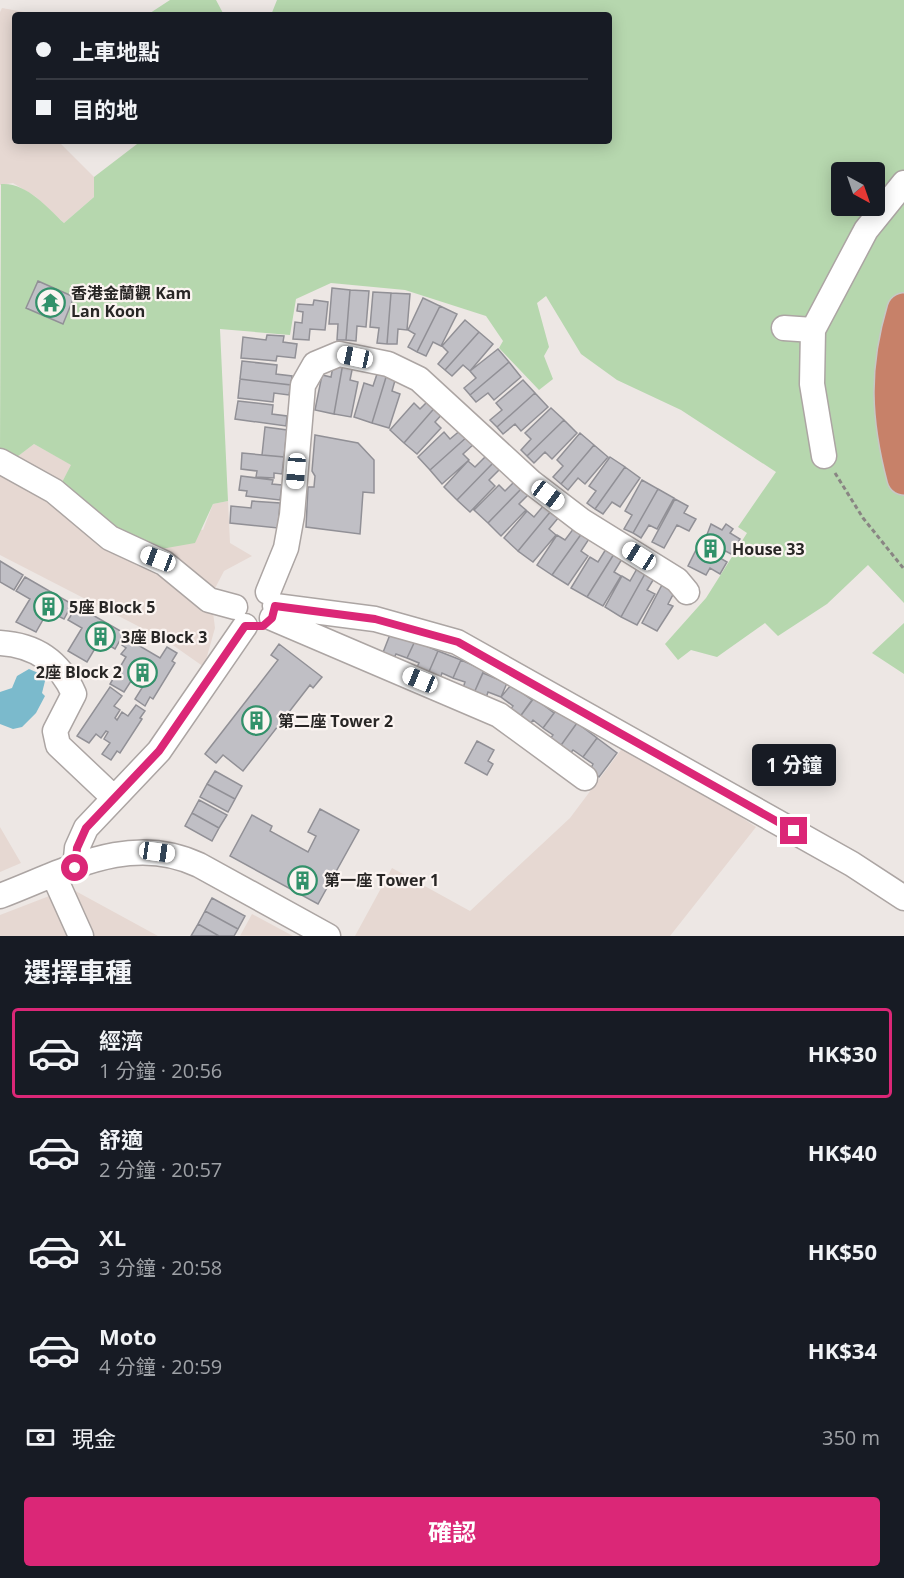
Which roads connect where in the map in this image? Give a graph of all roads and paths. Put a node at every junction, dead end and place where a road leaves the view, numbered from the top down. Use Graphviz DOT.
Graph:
graph roads {
  1 [pos="904,183"];
  2 [pos="904,310"];
  3 [pos="784,328"];
  4 [pos="813,330"];
  5 [pos="824,456"];
  6 [pos="0,461"];
  7 [pos="904,478"];
  8 [pos="904,569"];
  9 [pos="687,592"];
  10 [pos="272,605"];
  11 [pos="240,616"];
  12 [pos="0,643"];
  13 [pos="585,778"];
  14 [pos="114,798"];
  15 [pos="65,872"];
  16 [pos="0,896"];
  17 [pos="904,898"];
  18 [pos="81,936"];
  19 [pos="328,936"];
  1 -- 4 [label="street"];
  2 -- 7 [label="highway"];
  3 -- 4 [label="street"];
  4 -- 5 [label="street"];
  5 -- 8 [label="path"];
  6 -- 11 [label="street"];
  9 -- 10 [label="street"];
  10 -- 11 [label="street"];
  10 -- 11 [label="street"];
  10 -- 13 [label="street"];
  10 -- 17 [label="street"];
  11 -- 14 [label="street"];
  12 -- 14 [label="street"];
  14 -- 15 [label="street"];
  15 -- 16 [label="street"];
  15 -- 18 [label="street"];
  15 -- 19 [label="street"];
}
